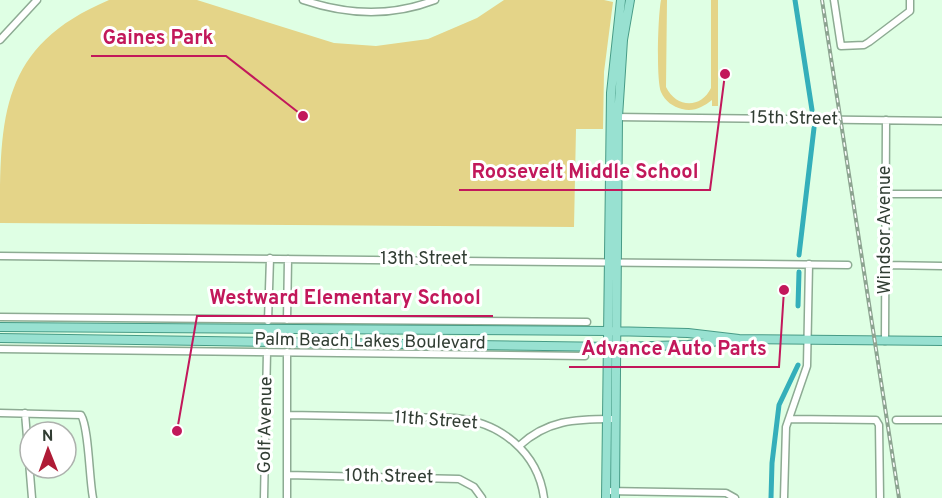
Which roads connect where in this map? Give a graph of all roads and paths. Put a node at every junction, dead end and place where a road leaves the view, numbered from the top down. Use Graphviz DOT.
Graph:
graph roads {
  1 [pos="37,0"];
  2 [pos="303,0"];
  3 [pos="435,0"];
  4 [pos="621,0"];
  5 [pos="630,0"];
  6 [pos="834,0"];
  7 [pos="910,0"];
  8 [pos="0,40"];
  9 [pos="614,117"];
  10 [pos="886,120"];
  11 [pos="942,121"];
  12 [pos="885,194"];
  13 [pos="942,194"];
  14 [pos="0,256"];
  15 [pos="270,258"];
  16 [pos="288,259"];
  17 [pos="610,260"];
  18 [pos="618,263"];
  19 [pos="809,264"];
  20 [pos="848,264"];
  21 [pos="885,265"];
  22 [pos="942,266"];
  23 [pos="0,318"];
  24 [pos="29,318"];
  25 [pos="287,320"];
  26 [pos="268,321"];
  27 [pos="347,321"];
  28 [pos="587,322"];
  29 [pos="545,326"];
  30 [pos="0,327"];
  31 [pos="29,327"];
  32 [pos="121,328"];
  33 [pos="347,330"];
  34 [pos="443,331"];
  35 [pos="613,331"];
  36 [pos="0,338"];
  37 [pos="29,339"];
  38 [pos="739,339"];
  39 [pos="121,340"];
  40 [pos="808,340"];
  41 [pos="885,341"];
  42 [pos="942,341"];
  43 [pos="346,342"];
  44 [pos="443,343"];
  45 [pos="479,343"];
  46 [pos="613,347"];
  47 [pos="0,349"];
  48 [pos="29,349"];
  49 [pos="267,352"];
  50 [pos="287,352"];
  51 [pos="346,352"];
  52 [pos="479,354"];
  53 [pos="585,356"];
  54 [pos="0,413"];
  55 [pos="25,413"];
  56 [pos="288,415"];
  57 [pos="611,419"];
  58 [pos="789,419"];
  59 [pos="896,420"];
  60 [pos="942,420"];
  61 [pos="519,446"];
  62 [pos="287,475"];
  63 [pos="610,495"];
  64 [pos="676,495"];
  65 [pos="32,498"];
  66 [pos="93,498"];
  67 [pos="264,498"];
  68 [pos="287,498"];
  69 [pos="482,498"];
  70 [pos="544,498"];
  71 [pos="735,498"];
  72 [pos="784,498"];
  73 [pos="880,498"];
  1 -- 8 [label="street"];
  2 -- 3 [label="street"];
  4 -- 9 [label="main road"];
  5 -- 9 [label="main road"];
  6 -- 7 [label="street"];
  9 -- 10 [label="street, 15th Street"];
  9 -- 17 [label="main road"];
  9 -- 18 [label="main road"];
  10 -- 11 [label="street, 15th Street"];
  10 -- 12 [label="street, Windsor Avenue"];
  12 -- 13 [label="street"];
  12 -- 21 [label="street, Windsor Avenue"];
  14 -- 15 [label="street, 13th Street"];
  15 -- 16 [label="street, 13th Street"];
  15 -- 26 [label="street"];
  16 -- 17 [label="street, 13th Street"];
  16 -- 25 [label="street"];
  17 -- 18 [label="street, 13th Street"];
  17 -- 35 [label="main road"];
  18 -- 19 [label="street, 13th Street"];
  18 -- 35 [label="main road"];
  19 -- 20 [label="street, 13th Street"];
  19 -- 40 [label="street"];
  21 -- 22 [label="street"];
  21 -- 41 [label="street, Windsor Avenue"];
  23 -- 24 [label="street"];
  24 -- 26 [label="street"];
  24 -- 31 [label="street"];
  25 -- 26 [label="street"];
  25 -- 27 [label="street"];
  27 -- 29 [label="street"];
  27 -- 33 [label="street"];
  28 -- 29 [label="street"];
  29 -- 34 [label="main road, Palm Beach Lakes Boulevard"];
  29 -- 35 [label="main road, Palm Beach Lakes Boulevard"];
  30 -- 31 [label="main road, Palm Beach Lakes Boulevard"];
  31 -- 32 [label="main road, Palm Beach Lakes Boulevard"];
  32 -- 33 [label="main road, Palm Beach Lakes Boulevard"];
  32 -- 39 [label="main road"];
  33 -- 34 [label="main road, Palm Beach Lakes Boulevard"];
  34 -- 44 [label="main road"];
  35 -- 38 [label="main road, Palm Beach Lakes Boulevard"];
  35 -- 46 [label="main road"];
  36 -- 37 [label="main road, Palm Beach Lakes Boulevard"];
  37 -- 39 [label="main road, Palm Beach Lakes Boulevard"];
  37 -- 48 [label="street"];
  38 -- 40 [label="main road, Palm Beach Lakes Boulevard"];
  38 -- 46 [label="main road, Palm Beach Lakes Boulevard"];
  39 -- 43 [label="main road, Palm Beach Lakes Boulevard"];
  40 -- 41 [label="main road, Palm Beach Lakes Boulevard"];
  40 -- 58 [label="street"];
  41 -- 42 [label="main road, Palm Beach Lakes Boulevard"];
  43 -- 44 [label="main road, Palm Beach Lakes Boulevard"];
  43 -- 51 [label="street"];
  44 -- 45 [label="main road, Palm Beach Lakes Boulevard"];
  45 -- 46 [label="main road, Palm Beach Lakes Boulevard"];
  45 -- 52 [label="street"];
  46 -- 57 [label="main road"];
  47 -- 48 [label="street"];
  48 -- 49 [label="street"];
  49 -- 50 [label="street"];
  49 -- 67 [label="street, Golf Avenue"];
  50 -- 51 [label="street"];
  50 -- 56 [label="street, Golf Avenue"];
  51 -- 52 [label="street"];
  52 -- 53 [label="street"];
  54 -- 55 [label="street"];
  55 -- 65 [label="street"];
  55 -- 66 [label="street"];
  56 -- 61 [label="street, 11th Street"];
  56 -- 62 [label="street, Golf Avenue"];
  57 -- 61 [label="street"];
  57 -- 63 [label="main road"];
  58 -- 72 [label="street"];
  58 -- 73 [label="street"];
  59 -- 60 [label="street"];
  61 -- 70 [label="street, 11th Street"];
  62 -- 68 [label="street, Golf Avenue"];
  62 -- 69 [label="street, 10th Street"];
  63 -- 64 [label="street"];
  64 -- 71 [label="street"];
}
